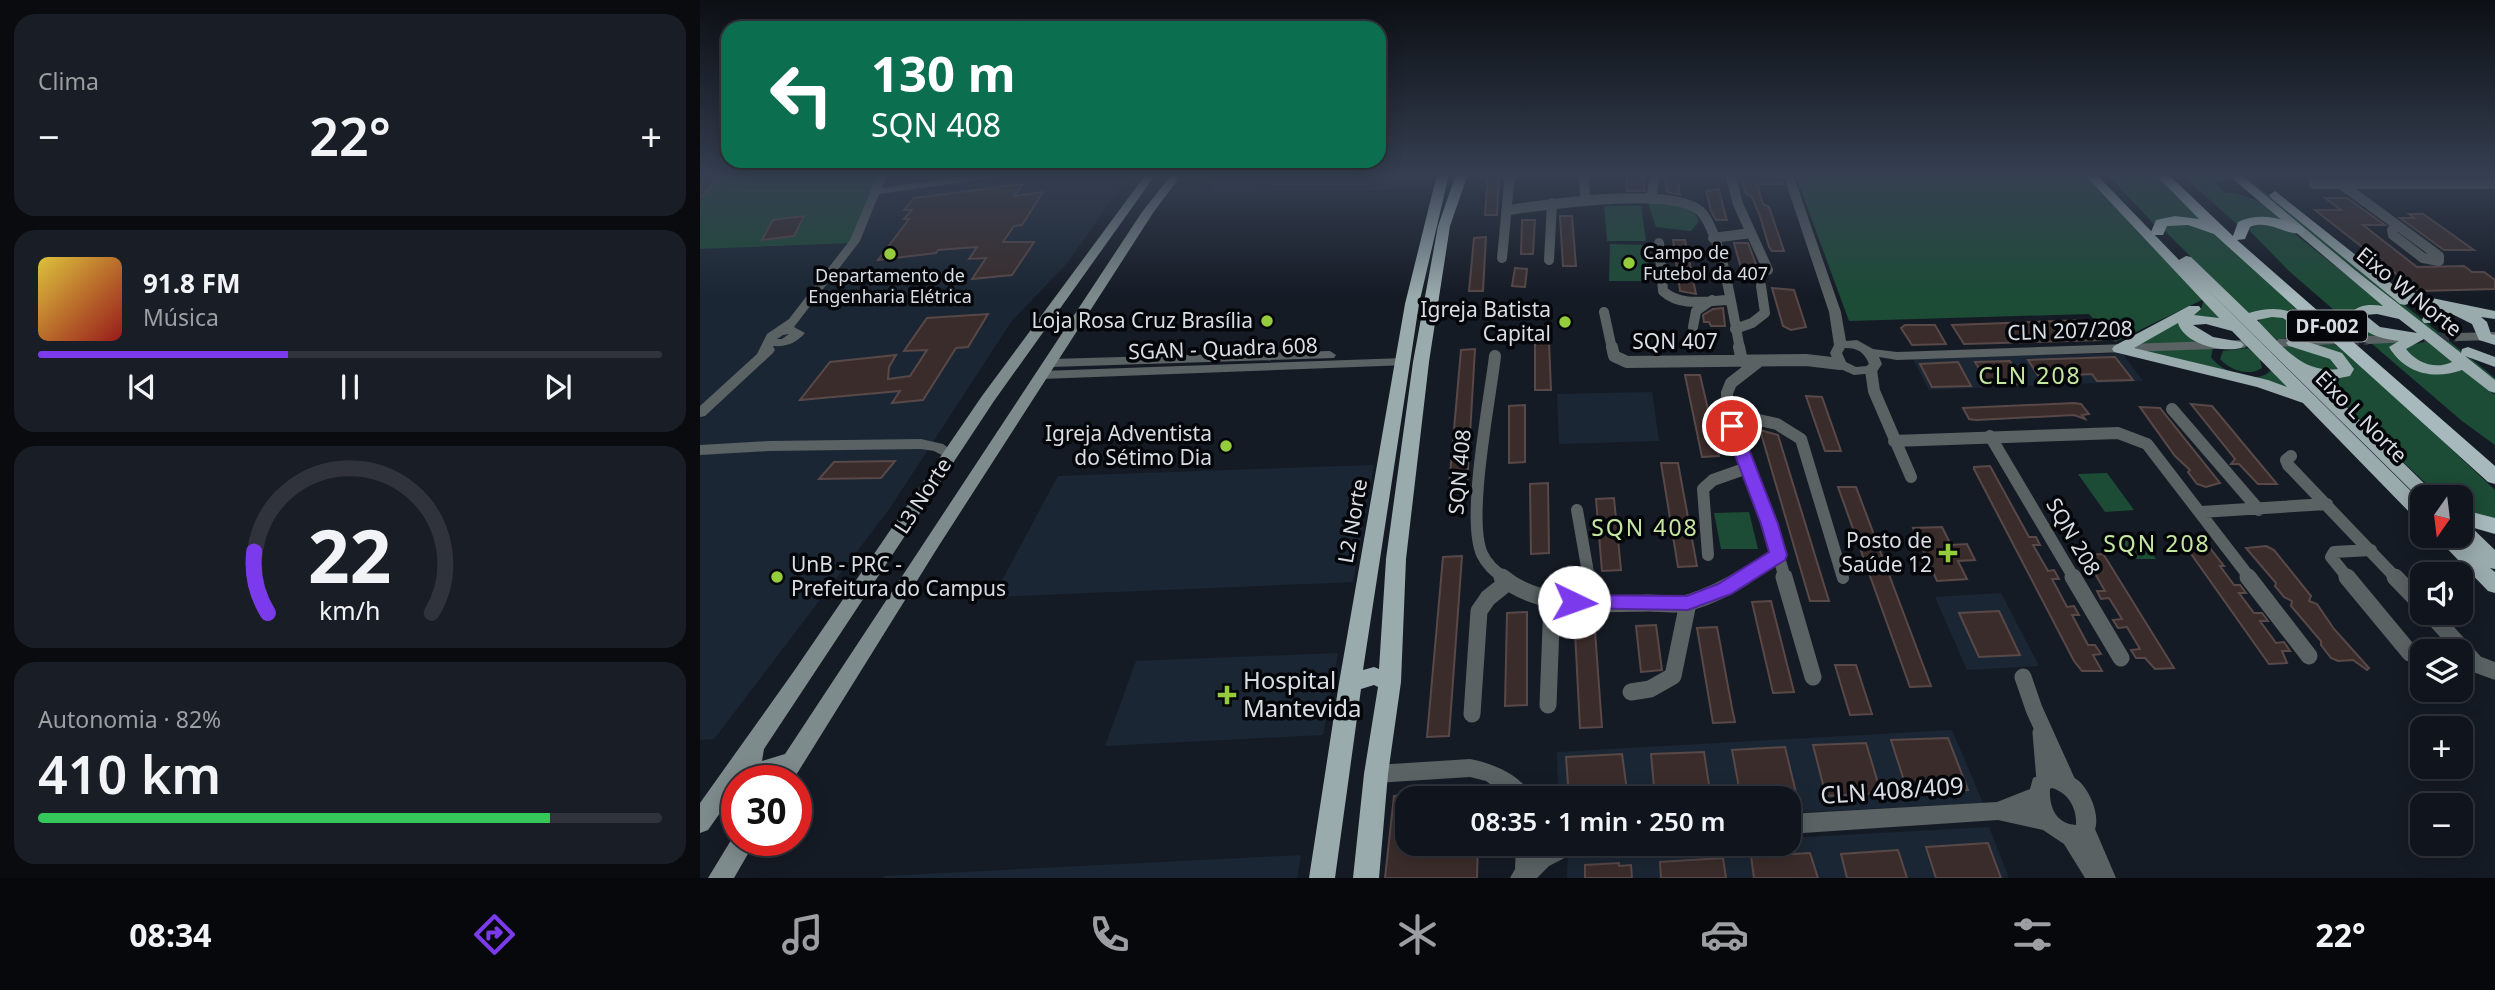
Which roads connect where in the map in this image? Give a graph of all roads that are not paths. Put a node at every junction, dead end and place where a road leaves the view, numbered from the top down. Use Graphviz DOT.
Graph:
graph roads {
  1 [pos="866,215"];
  2 [pos="1120,215"];
  3 [pos="1146,215"];
  4 [pos="1440,215"];
  5 [pos="1446,215"];
  6 [pos="1507,215"];
  7 [pos="1551,215"];
  8 [pos="1703,215"];
  9 [pos="1743,215"];
  10 [pos="1802,215"];
  11 [pos="2129,215"];
  12 [pos="2142,215"];
  13 [pos="2203,215"];
  14 [pos="2218,215"];
  15 [pos="2281,215"];
  16 [pos="2300,215"];
  17 [pos="2383,215"];
  18 [pos="2397,225"];
  19 [pos="2298,230"];
  20 [pos="2158,232"];
  21 [pos="1751,233"];
  22 [pos="2221,233"];
  23 [pos="2240,236"];
  24 [pos="1713,238"];
  25 [pos="1659,243"];
  26 [pos="1502,258"];
  27 [pos="1549,260"];
  28 [pos="1768,270"];
  29 [pos="1761,286"];
  30 [pos="2388,288"];
  31 [pos="2201,291"];
  32 [pos="1713,300"];
  33 [pos="1728,300"];
  34 [pos="1604,312"];
  35 [pos="1835,312"];
  36 [pos="2495,315"];
  37 [pos="2408,319"];
  38 [pos="2429,320"];
  39 [pos="1693,327"];
  40 [pos="1735,329"];
  41 [pos="2241,334"];
  42 [pos="2457,337"];
  43 [pos="2417,338"];
  44 [pos="2491,338"];
  45 [pos="2368,340"];
  46 [pos="2333,341"];
  47 [pos="2287,343"];
  48 [pos="1857,344"];
  49 [pos="2120,349"];
  50 [pos="1839,354"];
  51 [pos="1495,356"];
  52 [pos="1404,357"];
  53 [pos="2465,357"];
  54 [pos="2269,358"];
  55 [pos="1806,360"];
  56 [pos="1742,361"];
  57 [pos="1759,362"];
  58 [pos="1872,362"];
  59 [pos="2495,362"];
  60 [pos="1047,369"];
  61 [pos="2298,369"];
  62 [pos="1854,371"];
  63 [pos="2495,373"];
  64 [pos="2495,388"];
  65 [pos="1874,391"];
  66 [pos="2310,402"];
  67 [pos="2172,409"];
  68 [pos="700,413"];
  69 [pos="1727,413"];
  70 [pos="966,431"];
  71 [pos="1990,436"];
  72 [pos="1894,441"];
  73 [pos="928,444"];
  74 [pos="703,449"];
  75 [pos="951,455"];
  76 [pos="2291,456"];
  77 [pos="2494,464"];
  78 [pos="1747,468"];
  79 [pos="1911,477"];
  80 [pos="2417,485"];
  81 [pos="2410,501"];
  82 [pos="2327,504"];
  83 [pos="1577,510"];
  84 [pos="2259,510"];
  85 [pos="2201,512"];
  86 [pos="2473,520"];
  87 [pos="2495,526"];
  88 [pos="2473,541"];
  89 [pos="2457,548"];
  90 [pos="2371,550"];
  91 [pos="1708,555"];
  92 [pos="1778,555"];
  93 [pos="2495,562"];
  94 [pos="1843,579"];
  95 [pos="1508,582"];
  96 [pos="2495,585"];
  97 [pos="2410,592"];
  98 [pos="1552,600"];
  99 [pos="1688,603"];
  100 [pos="1597,604"];
  101 [pos="2441,625"];
  102 [pos="2410,653"];
  103 [pos="2309,656"];
  104 [pos="2121,658"];
  105 [pos="2495,671"];
  106 [pos="1813,677"];
  107 [pos="2023,677"];
  108 [pos="1390,682"];
  109 [pos="1350,683"];
  110 [pos="1631,692"];
  111 [pos="1548,705"];
  112 [pos="1472,715"];
  113 [pos="2039,723"];
  114 [pos="763,735"];
  115 [pos="794,761"];
  116 [pos="791,765"];
  117 [pos="1376,775"];
  118 [pos="2067,782"];
  119 [pos="1510,786"];
  120 [pos="2041,788"];
  121 [pos="1998,811"];
  122 [pos="2046,821"];
  123 [pos="700,822"];
  124 [pos="1801,823"];
  125 [pos="2079,834"];
  126 [pos="734,856"];
  127 [pos="1525,856"];
  128 [pos="1548,856"];
  129 [pos="1523,875"];
  130 [pos="720,878"];
  131 [pos="1322,878"];
  132 [pos="1366,878"];
  133 [pos="2097,878"];
  134 [pos="2105,878"];
  1 -- 68 [label="street"];
  2 -- 70 [label="main road, L3 Norte"];
  3 -- 60 [label="main road, L3 Norte"];
  4 -- 52 [label="main road, L2 Norte"];
  5 -- 108 [label="main road, L2 Norte"];
  6 -- 26 [label="street"];
  7 -- 27 [label="street"];
  8 -- 24 [label="street, SQN 407"];
  9 -- 21 [label="street"];
  10 -- 35 [label="street"];
  11 -- 31 [label="main road, Eixo L Norte"];
  12 -- 20 [label="main road, Eixo L Norte"];
  13 -- 22 [label="highway, DF-002"];
  14 -- 23 [label="highway, DF-002"];
  15 -- 19 [label="main road, Eixo W Norte"];
  16 -- 30 [label="main road, Eixo W Norte"];
  17 -- 18 [label="street"];
  18 -- 18 [label="street"];
  19 -- 23 [label="highway"];
  19 -- 37 [label="main road, Eixo W Norte"];
  20 -- 22 [label="highway"];
  20 -- 41 [label="main road, Eixo L Norte"];
  21 -- 24 [label="street"];
  21 -- 28 [label="street"];
  22 -- 77 [label="highway, DF-002"];
  23 -- 77 [label="highway, DF-002"];
  24 -- 33 [label="street, SQN 407"];
  25 -- 32 [label="street, SQN 407"];
  29 -- 40 [label="street, SQN 407"];
  30 -- 36 [label="main road"];
  30 -- 38 [label="main road, Eixo W Norte"];
  31 -- 41 [label="main road, Eixo L Norte"];
  31 -- 49 [label="main road"];
  32 -- 33 [label="street, SQN 407"];
  32 -- 39 [label="street, SQN 407"];
  33 -- 40 [label="street, SQN 407"];
  34 -- 56 [label="street, SQN 407"];
  35 -- 48 [label="street"];
  35 -- 50 [label="street"];
  37 -- 43 [label="main road"];
  37 -- 53 [label="main road, Eixo W Norte"];
  38 -- 44 [label="main road"];
  38 -- 53 [label="main road, Eixo W Norte"];
  40 -- 56 [label="street, SQN 407"];
  41 -- 47 [label="main road"];
  41 -- 49 [label="street, CLN 207/208"];
  41 -- 54 [label="main road, Eixo L Norte"];
  41 -- 54 [label="main road"];
  41 -- 61 [label="main road, Eixo L Norte"];
  42 -- 44 [label="street"];
  43 -- 45 [label="street"];
  43 -- 53 [label="main road"];
  46 -- 47 [label="street"];
  47 -- 61 [label="main road"];
  48 -- 50 [label="street"];
  48 -- 58 [label="street"];
  49 -- 58 [label="street, CLN 207/208"];
  49 -- 66 [label="main road"];
  50 -- 55 [label="street"];
  50 -- 62 [label="street"];
  51 -- 95 [label="street, SQN 408"];
  52 -- 60 [label="street, SGAN - Quadra 608"];
  52 -- 109 [label="main road, L2 Norte"];
  53 -- 59 [label="main road"];
  53 -- 63 [label="main road, Eixo W Norte"];
  53 -- 64 [label="main road, Eixo W Norte"];
  54 -- 66 [label="main road, Eixo L Norte"];
  55 -- 57 [label="street, SQN 407"];
  56 -- 57 [label="street, SQN 407"];
  57 -- 69 [label="street"];
  58 -- 62 [label="street, CLN 207/208"];
  58 -- 65 [label="street"];
  60 -- 115 [label="main road, L3 Norte"];
  61 -- 80 [label="main road, Eixo L Norte"];
  62 -- 65 [label="street"];
  65 -- 72 [label="street"];
  66 -- 81 [label="main road, Eixo L Norte"];
  67 -- 84 [label="street"];
  69 -- 78 [label="street"];
  69 -- 94 [label="street"];
  70 -- 73 [label="street"];
  70 -- 75 [label="main road, L3 Norte"];
  71 -- 72 [label="street"];
  71 -- 85 [label="street"];
  71 -- 104 [label="street, SQN 208"];
  72 -- 79 [label="street"];
  73 -- 74 [label="street"];
  73 -- 75 [label="street"];
  75 -- 114 [label="main road, L3 Norte"];
  76 -- 82 [label="street"];
  78 -- 91 [label="street"];
  78 -- 92 [label="street"];
  82 -- 84 [label="street"];
  82 -- 90 [label="street"];
  83 -- 100 [label="street"];
  84 -- 85 [label="street"];
  85 -- 103 [label="street"];
  86 -- 87 [label="highway"];
  88 -- 93 [label="main road"];
  89 -- 96 [label="main road"];
  90 -- 97 [label="street"];
  90 -- 102 [label="street"];
  92 -- 99 [label="street, SQN 408"];
  92 -- 106 [label="street"];
  95 -- 98 [label="street, SQN 408"];
  95 -- 112 [label="street"];
  98 -- 100 [label="street, SQN 408"];
  98 -- 111 [label="street"];
  99 -- 100 [label="street, SQN 408"];
  99 -- 110 [label="street"];
  101 -- 105 [label="street"];
  107 -- 113 [label="street"];
  108 -- 109 [label="main road"];
  108 -- 117 [label="main road, L2 Norte"];
  109 -- 131 [label="main road, L2 Norte"];
  113 -- 118 [label="street"];
  113 -- 120 [label="street"];
  114 -- 115 [label="main road"];
  114 -- 123 [label="main road, L3 Norte"];
  115 -- 116 [label="main road, L3 Norte"];
  117 -- 119 [label="street"];
  117 -- 132 [label="main road, L2 Norte"];
  118 -- 120 [label="street"];
  118 -- 125 [label="street"];
  120 -- 121 [label="street, CLN 408/409"];
  120 -- 122 [label="street"];
  121 -- 122 [label="street, CLN 408/409"];
  121 -- 124 [label="street, CLN 408/409"];
  122 -- 125 [label="street"];
  125 -- 133 [label="street"];
  125 -- 134 [label="street"];
  126 -- 130 [label="main road"];
  127 -- 129 [label="street"];
  128 -- 129 [label="street"];
}
